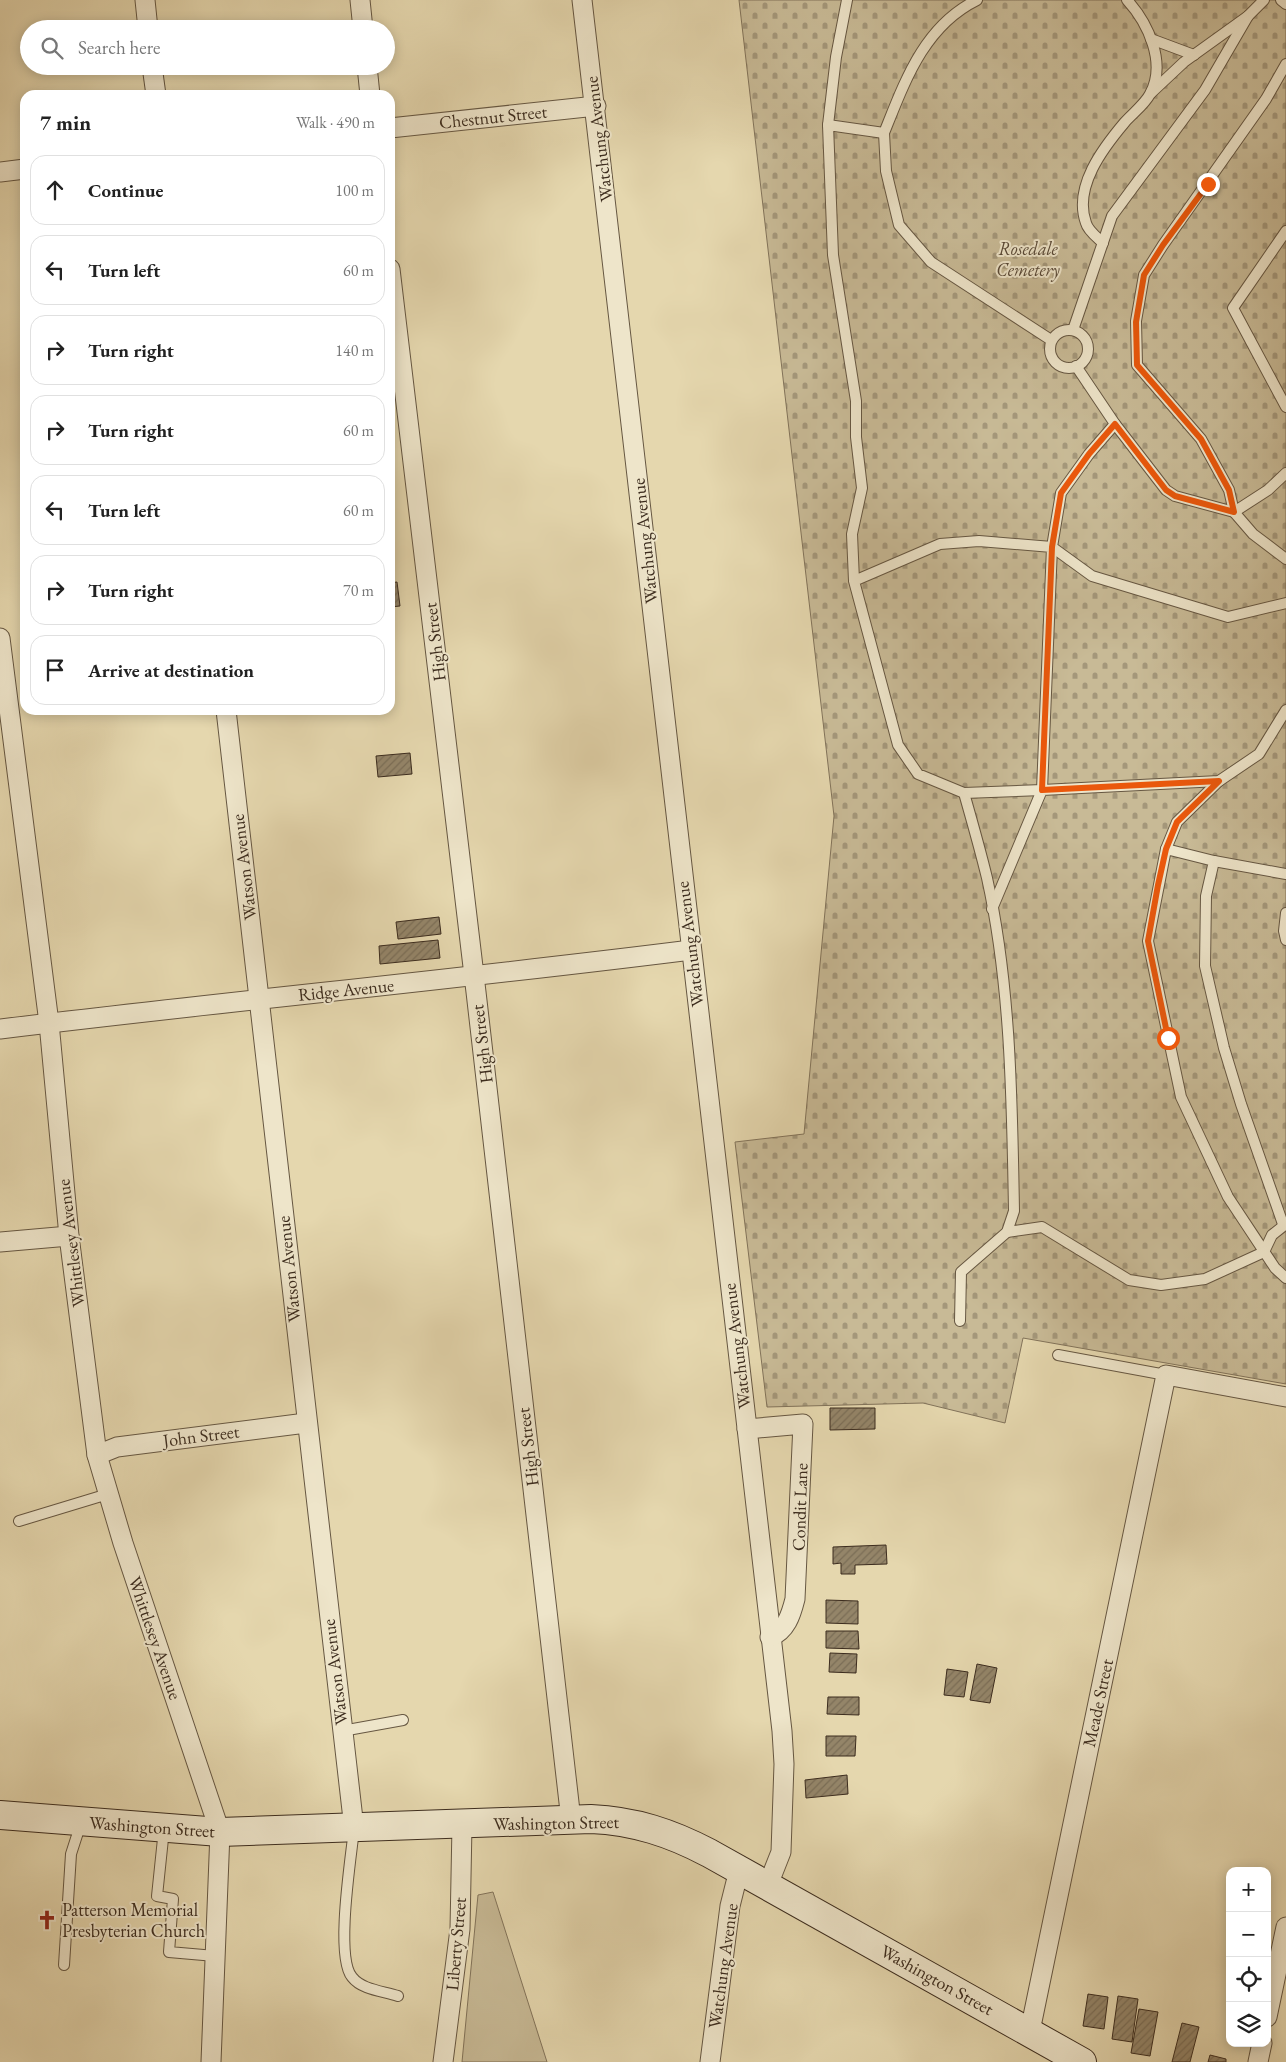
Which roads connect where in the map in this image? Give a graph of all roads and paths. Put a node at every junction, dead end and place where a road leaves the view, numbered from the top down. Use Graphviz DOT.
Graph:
graph roads {
  1 [pos="145,0"];
  2 [pos="360,0"];
  3 [pos="582,0"];
  4 [pos="847,0"];
  5 [pos="978,0"];
  6 [pos="1127,0"];
  7 [pos="1264,0"];
  8 [pos="1281,0"];
  9 [pos="1286,4"];
  10 [pos="1248,16"];
  11 [pos="147,20"];
  12 [pos="362,20"];
  13 [pos="1151,40"];
  14 [pos="1194,55"];
  15 [pos="1286,64"];
  16 [pos="153,75"];
  17 [pos="368,75"];
  18 [pos="155,90"];
  19 [pos="369,90"];
  20 [pos="1151,93"];
  21 [pos="596,106"];
  22 [pos="828,125"];
  23 [pos="395,127"];
  24 [pos="884,133"];
  25 [pos="20,170"];
  26 [pos="0,172"];
  27 [pos="1286,231"];
  28 [pos="1103,243"];
  29 [pos="395,311"];
  30 [pos="1073,330"];
  31 [pos="1051,340"];
  32 [pos="1076,366"];
  33 [pos="1286,407"];
  34 [pos="1115,424"];
  35 [pos="1286,473"];
  36 [pos="1234,512"];
  37 [pos="1052,547"];
  38 [pos="1286,559"];
  39 [pos="854,580"];
  40 [pos="1286,603"];
  41 [pos="0,638"];
  42 [pos="1286,710"];
  43 [pos="227,715"];
  44 [pos="1219,781"];
  45 [pos="1042,790"];
  46 [pos="964,793"];
  47 [pos="1166,849"];
  48 [pos="1214,861"];
  49 [pos="1286,874"];
  50 [pos="992,910"];
  51 [pos="1286,913"];
  52 [pos="1286,940"];
  53 [pos="691,950"];
  54 [pos="475,977"];
  55 [pos="259,999"];
  56 [pos="48,1023"];
  57 [pos="0,1029"];
  58 [pos="1285,1224"];
  59 [pos="1007,1232"];
  60 [pos="69,1236"];
  61 [pos="0,1242"];
  62 [pos="1264,1252"];
  63 [pos="1286,1278"];
  64 [pos="960,1320"];
  65 [pos="1058,1355"];
  66 [pos="1166,1375"];
  67 [pos="1286,1398"];
  68 [pos="306,1423"];
  69 [pos="747,1429"];
  70 [pos="97,1455"];
  71 [pos="108,1494"];
  72 [pos="19,1521"];
  73 [pos="770,1637"];
  74 [pos="403,1720"];
  75 [pos="342,1731"];
  76 [pos="0,1815"];
  77 [pos="571,1820"];
  78 [pos="81,1822"];
  79 [pos="462,1825"];
  80 [pos="354,1828"];
  81 [pos="164,1829"];
  82 [pos="220,1832"];
  83 [pos="742,1871"];
  84 [pos="768,1885"];
  85 [pos="1286,1927"];
  86 [pos="215,1956"];
  87 [pos="64,1965"];
  88 [pos="398,1996"];
  89 [pos="1270,2002"];
  90 [pos="1030,2031"];
  91 [pos="1261,2047"];
  92 [pos="211,2062"];
  93 [pos="443,2062"];
  94 [pos="710,2062"];
  95 [pos="1082,2062"];
  96 [pos="1258,2062"];
  1 -- 11 [label="street"];
  2 -- 12 [label="street"];
  3 -- 21 [label="street, Watchung Avenue"];
  4 -- 22 [label="lane"];
  5 -- 24 [label="lane"];
  6 -- 13 [label="lane"];
  7 -- 10 [label="lane"];
  8 -- 9 [label="lane"];
  10 -- 14 [label="lane"];
  10 -- 28 [label="lane"];
  13 -- 14 [label="lane"];
  13 -- 20 [label="lane"];
  14 -- 20 [label="lane"];
  15 -- 36 [label="lane"];
  16 -- 18 [label="street"];
  17 -- 19 [label="street"];
  20 -- 28 [label="lane"];
  21 -- 23 [label="street, Chestnut Street"];
  21 -- 53 [label="street, Watchung Avenue"];
  22 -- 24 [label="lane"];
  22 -- 39 [label="lane"];
  24 -- 31 [label="lane"];
  25 -- 26 [label="street"];
  27 -- 33 [label="lane"];
  28 -- 30 [label="lane"];
  29 -- 54 [label="street, High Street"];
  30 -- 31 [label="lane"];
  30 -- 32 [label="lane"];
  31 -- 32 [label="lane"];
  32 -- 34 [label="lane"];
  34 -- 36 [label="lane"];
  34 -- 37 [label="lane"];
  35 -- 36 [label="lane"];
  36 -- 38 [label="lane"];
  37 -- 39 [label="lane"];
  37 -- 40 [label="lane"];
  37 -- 45 [label="lane"];
  39 -- 46 [label="lane"];
  41 -- 56 [label="street, Whittlesey Avenue"];
  42 -- 44 [label="lane"];
  43 -- 55 [label="street, Watson Avenue"];
  44 -- 45 [label="lane"];
  44 -- 47 [label="lane"];
  45 -- 46 [label="lane"];
  45 -- 50 [label="lane"];
  46 -- 50 [label="lane"];
  47 -- 48 [label="lane"];
  47 -- 62 [label="lane"];
  48 -- 49 [label="lane"];
  48 -- 58 [label="lane"];
  50 -- 59 [label="lane"];
  51 -- 52 [label="lane"];
  53 -- 54 [label="street, Ridge Avenue"];
  53 -- 69 [label="street, Watchung Avenue"];
  54 -- 55 [label="street, Ridge Avenue"];
  54 -- 77 [label="street, High Street"];
  55 -- 56 [label="street, Ridge Avenue"];
  55 -- 68 [label="street, Watson Avenue"];
  56 -- 57 [label="street, Ridge Avenue"];
  56 -- 60 [label="street, Whittlesey Avenue"];
  58 -- 62 [label="lane"];
  59 -- 62 [label="lane"];
  59 -- 64 [label="lane"];
  60 -- 61 [label="street"];
  60 -- 70 [label="street, Whittlesey Avenue"];
  62 -- 63 [label="lane"];
  65 -- 66 [label="lane"];
  66 -- 67 [label="street"];
  66 -- 90 [label="street, Meade Street"];
  68 -- 70 [label="street, John Street"];
  68 -- 75 [label="street, Watson Avenue"];
  69 -- 73 [label="street, Watchung Avenue"];
  69 -- 73 [label="street, Condit Lane"];
  70 -- 71 [label="street, Whittlesey Avenue"];
  71 -- 72 [label="lane"];
  71 -- 82 [label="street, Whittlesey Avenue"];
  73 -- 84 [label="street, Watchung Avenue"];
  74 -- 75 [label="lane"];
  75 -- 80 [label="street, Watson Avenue"];
  76 -- 78 [label="main road, Washington Street"];
  77 -- 79 [label="main road, Washington Street"];
  77 -- 83 [label="main road, Washington Street"];
  78 -- 81 [label="main road, Washington Street"];
  78 -- 87 [label="lane"];
  79 -- 80 [label="main road, Washington Street"];
  79 -- 93 [label="street, Liberty Street"];
  80 -- 82 [label="main road, Washington Street"];
  80 -- 88 [label="lane"];
  81 -- 82 [label="main road, Washington Street"];
  81 -- 86 [label="lane"];
  82 -- 86 [label="street"];
  83 -- 84 [label="main road, Washington Street"];
  83 -- 94 [label="street, Watchung Avenue"];
  84 -- 90 [label="main road, Washington Street"];
  85 -- 89 [label="street"];
  86 -- 92 [label="street"];
  90 -- 95 [label="main road, Washington Street"];
  91 -- 96 [label="street"];
}
